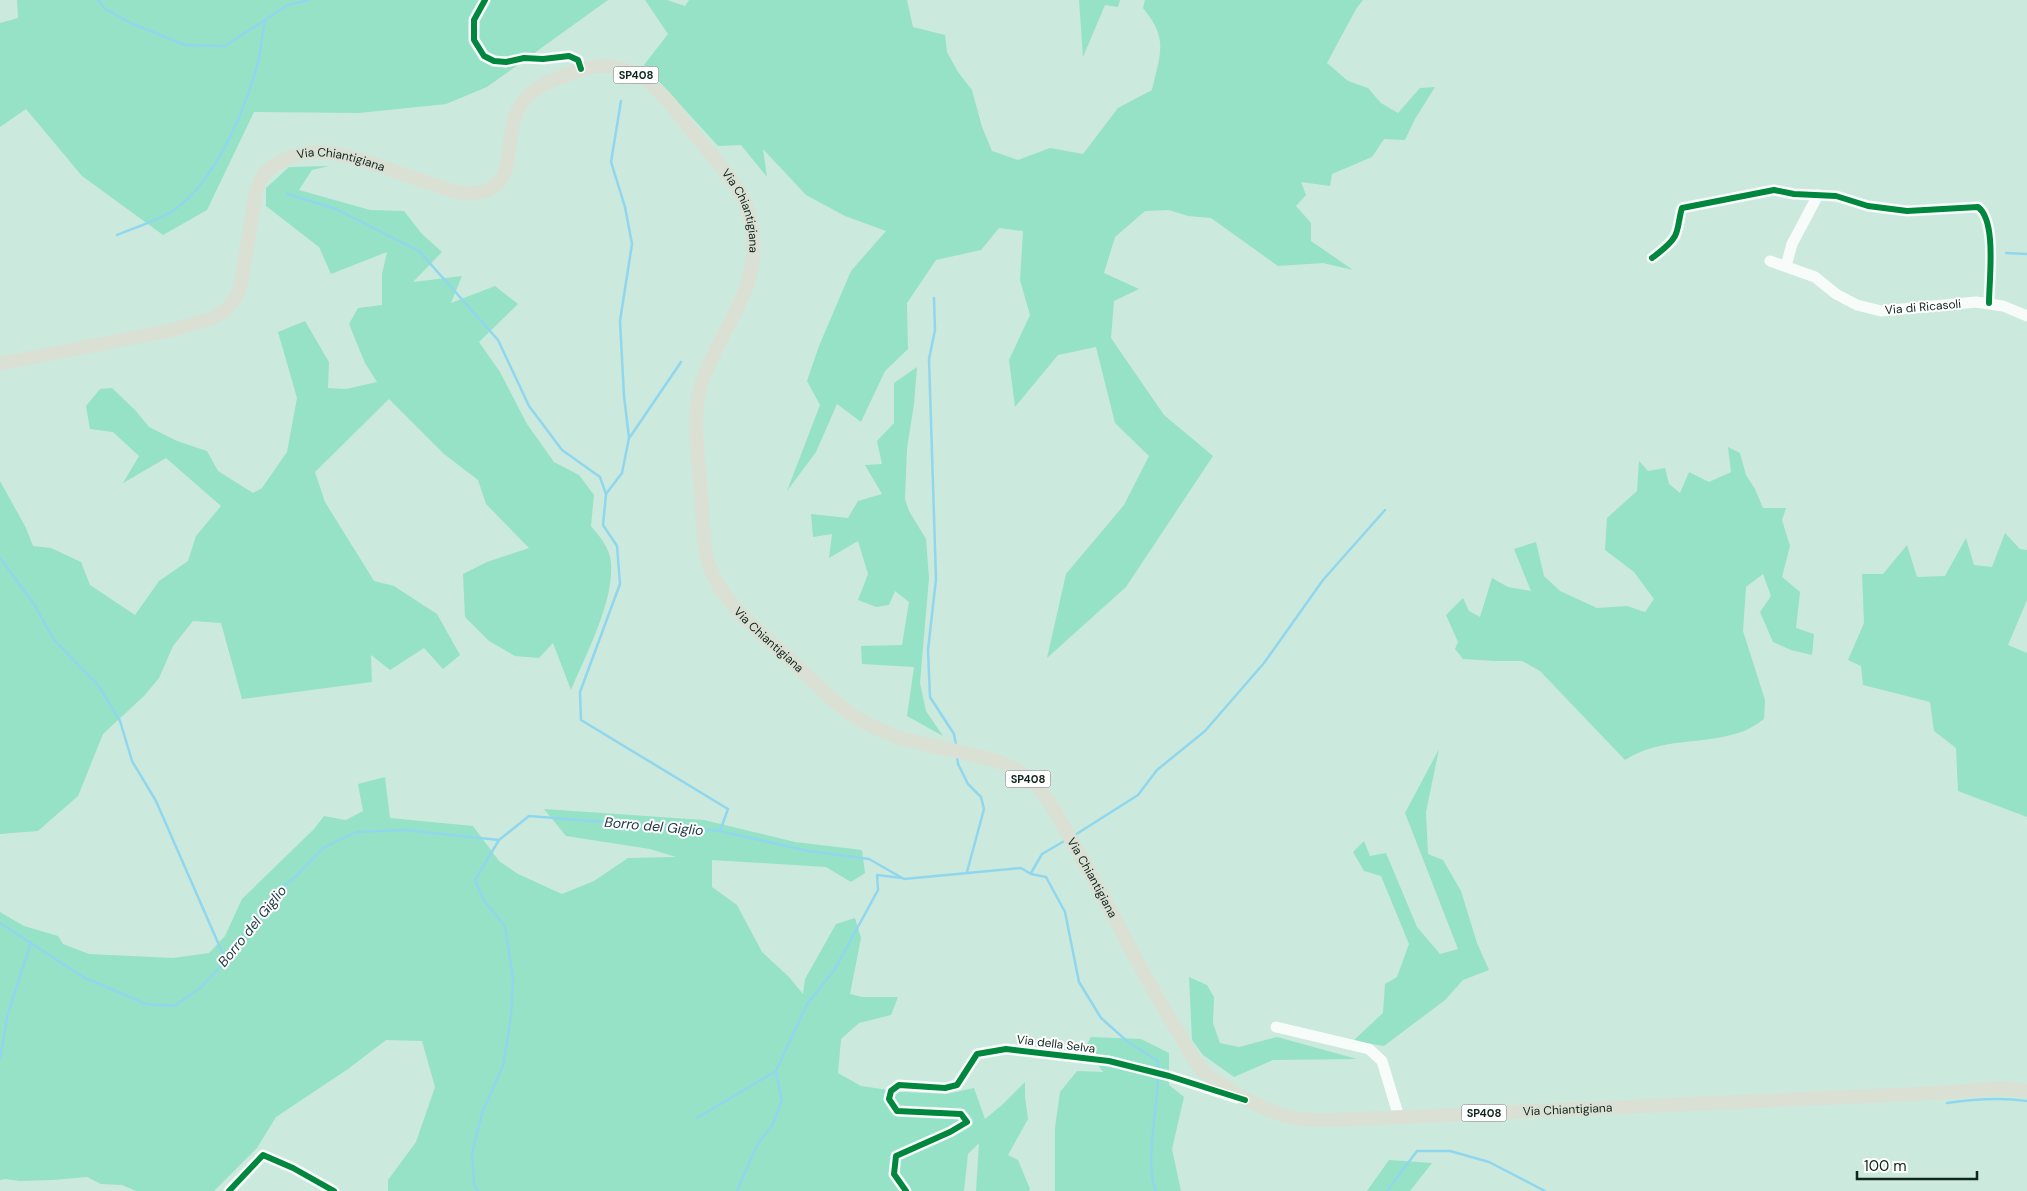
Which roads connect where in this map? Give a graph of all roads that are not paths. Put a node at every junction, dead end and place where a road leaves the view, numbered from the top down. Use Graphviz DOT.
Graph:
graph roads {
  1 [pos="485,0"];
  2 [pos="581,69"];
  3 [pos="1818,195"];
  4 [pos="1652,258"];
  5 [pos="1770,261"];
  6 [pos="1786,266"];
  7 [pos="1989,303"];
  8 [pos="2027,316"];
  9 [pos="0,364"];
  10 [pos="1276,1028"];
  11 [pos="2027,1091"];
  12 [pos="1246,1100"];
  13 [pos="1399,1117"];
  14 [pos="229,1191"];
  15 [pos="334,1191"];
  16 [pos="906,1191"];
  1 -- 2 [label="street"];
  2 -- 9 [label="main road, Via Chiantigiana / SP408"];
  2 -- 12 [label="main road, Via Chiantigiana / SP408"];
  3 -- 4 [label="street"];
  3 -- 6 [label="street"];
  3 -- 7 [label="street"];
  5 -- 6 [label="street, Via di Ricasoli"];
  6 -- 7 [label="street, Via di Ricasoli"];
  7 -- 8 [label="street, Via di Ricasoli"];
  10 -- 13 [label="street"];
  11 -- 13 [label="main road, Via Chiantigiana / SP408"];
  12 -- 13 [label="main road, Via Chiantigiana / SP408"];
  12 -- 16 [label="street, Via della Selva"];
  14 -- 15 [label="street"];
}
